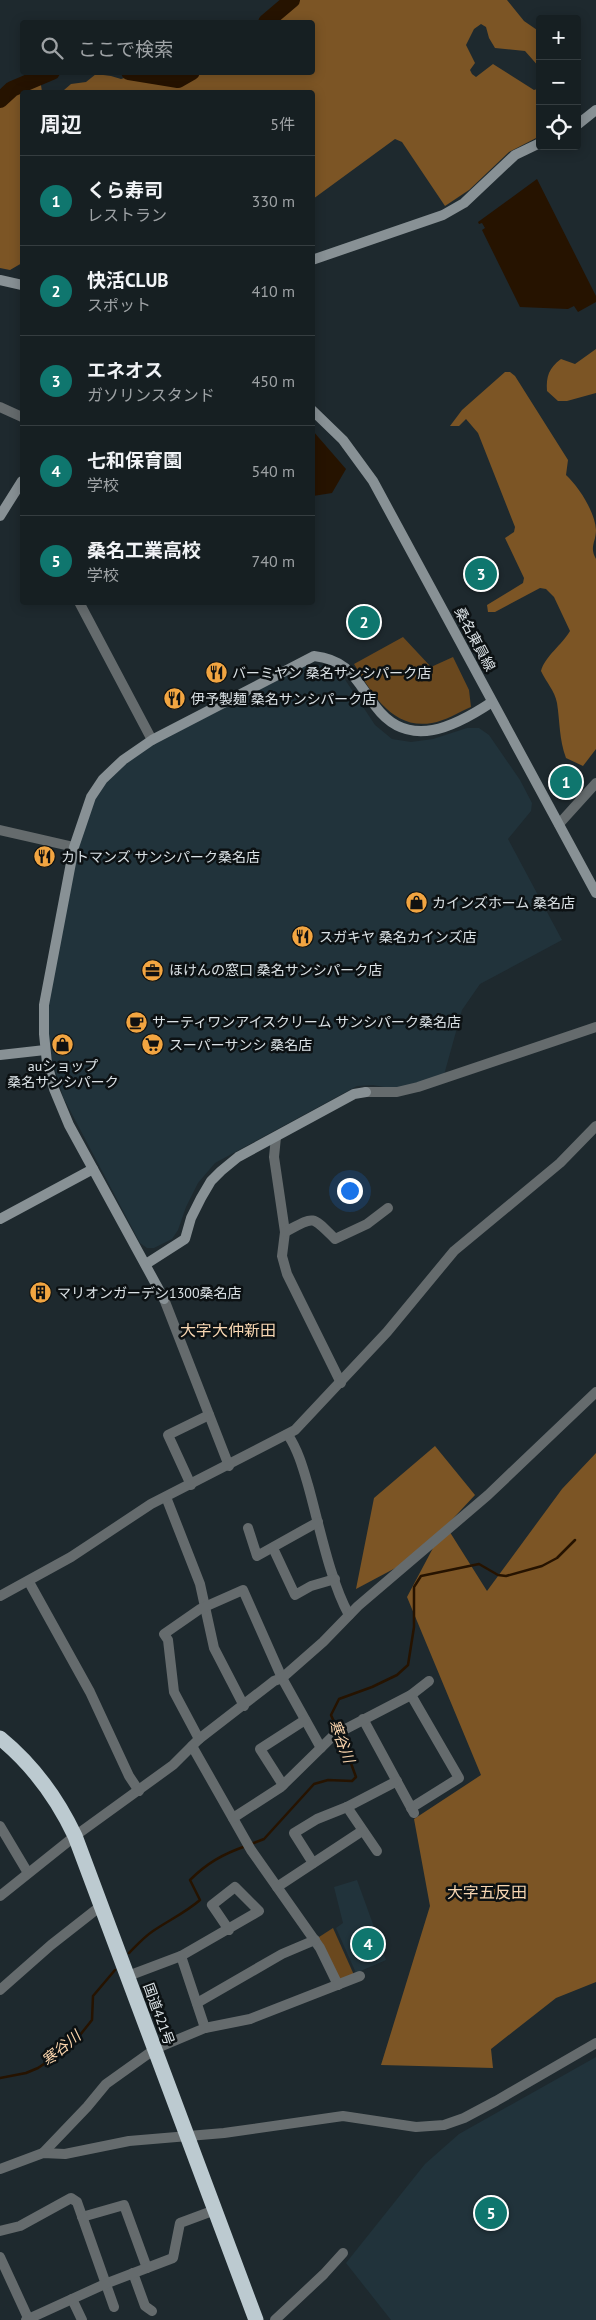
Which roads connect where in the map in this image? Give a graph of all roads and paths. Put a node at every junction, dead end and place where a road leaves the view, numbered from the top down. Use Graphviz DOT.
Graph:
graph roads {
  1 [pos="596,110"];
  2 [pos="581,122"];
  3 [pos="536,145"];
  4 [pos="315,259"];
  5 [pos="0,280"];
  6 [pos="20,285"];
  7 [pos="0,407"];
  8 [pos="315,413"];
  9 [pos="20,416"];
  10 [pos="20,484"];
  11 [pos="0,516"];
  12 [pos="81,605"];
  13 [pos="492,702"];
  14 [pos="152,740"];
  15 [pos="596,783"];
  16 [pos="559,824"];
  17 [pos="0,830"];
  18 [pos="74,847"];
  19 [pos="596,893"];
  20 [pos="596,1027"];
  21 [pos="45,1050"];
  22 [pos="0,1055"];
  23 [pos="596,1126"];
  24 [pos="276,1137"];
  25 [pos="93,1169"];
  26 [pos="388,1208"];
  27 [pos="0,1219"];
  28 [pos="285,1232"];
  29 [pos="146,1264"];
  30 [pos="341,1383"];
  31 [pos="596,1392"];
  32 [pos="209,1415"];
  33 [pos="288,1435"];
  34 [pos="229,1466"];
  35 [pos="191,1485"];
  36 [pos="166,1497"];
  37 [pos="318,1522"];
  38 [pos="248,1528"];
  39 [pos="273,1548"];
  40 [pos="335,1579"];
  41 [pos="29,1582"];
  42 [pos="0,1596"];
  43 [pos="205,1607"];
  44 [pos="349,1615"];
  45 [pos="282,1678"];
  46 [pos="429,1681"];
  47 [pos="411,1695"];
  48 [pos="244,1706"];
  49 [pos="363,1719"];
  50 [pos="305,1720"];
  51 [pos="1,1741"];
  52 [pos="195,1743"];
  53 [pos="321,1748"];
  54 [pos="397,1781"];
  55 [pos="283,1785"];
  56 [pos="139,1791"];
  57 [pos="348,1807"];
  58 [pos="233,1818"];
  59 [pos="0,1826"];
  60 [pos="362,1831"];
  61 [pos="75,1836"];
  62 [pos="377,1851"];
  63 [pos="313,1863"];
  64 [pos="28,1874"];
  65 [pos="277,1887"];
  66 [pos="1,1894"];
  67 [pos="102,1905"];
  68 [pos="228,1930"];
  69 [pos="315,1940"];
  70 [pos="181,1956"];
  71 [pos="128,1976"];
  72 [pos="360,1976"];
  73 [pos="338,1985"];
  74 [pos="0,1990"];
  75 [pos="197,2003"];
  76 [pos="205,2028"];
  77 [pos="596,2043"];
  78 [pos="155,2050"];
  79 [pos="188,2136"];
  80 [pos="43,2153"];
  81 [pos="0,2169"];
  82 [pos="215,2210"];
  83 [pos="82,2218"];
  84 [pos="0,2231"];
  85 [pos="344,2253"];
  86 [pos="0,2257"];
  87 [pos="147,2268"];
  88 [pos="133,2273"];
  89 [pos="105,2284"];
  90 [pos="72,2299"];
  91 [pos="114,2307"];
  92 [pos="152,2311"];
  93 [pos="27,2320"];
  94 [pos="82,2320"];
  95 [pos="256,2320"];
  96 [pos="275,2320"];
  1 -- 2 [label="street"];
  3 -- 4 [label="street"];
  5 -- 6 [label="street"];
  7 -- 9 [label="street"];
  8 -- 13 [label="street, 桑名東員線"];
  10 -- 11 [label="street"];
  12 -- 14 [label="street"];
  13 -- 14 [label="street"];
  13 -- 16 [label="street, 桑名東員線"];
  14 -- 18 [label="street"];
  15 -- 16 [label="street"];
  16 -- 19 [label="street, 桑名東員線"];
  17 -- 18 [label="street"];
  18 -- 21 [label="street"];
  20 -- 24 [label="street"];
  21 -- 22 [label="street"];
  21 -- 25 [label="street"];
  23 -- 30 [label="street"];
  24 -- 28 [label="street"];
  24 -- 29 [label="street"];
  25 -- 27 [label="street"];
  25 -- 29 [label="street"];
  26 -- 28 [label="street"];
  28 -- 30 [label="street"];
  29 -- 32 [label="street"];
  30 -- 33 [label="street"];
  31 -- 44 [label="street"];
  32 -- 34 [label="street"];
  32 -- 35 [label="street"];
  33 -- 34 [label="street"];
  33 -- 37 [label="street"];
  34 -- 35 [label="street"];
  35 -- 36 [label="street"];
  36 -- 41 [label="street"];
  36 -- 43 [label="street"];
  37 -- 39 [label="street"];
  37 -- 40 [label="street"];
  38 -- 39 [label="street"];
  39 -- 40 [label="street"];
  40 -- 44 [label="street"];
  41 -- 42 [label="street"];
  41 -- 56 [label="street"];
  43 -- 45 [label="street"];
  43 -- 48 [label="street"];
  43 -- 52 [label="street"];
  44 -- 45 [label="street"];
  45 -- 48 [label="street"];
  45 -- 50 [label="street"];
  46 -- 47 [label="street"];
  47 -- 49 [label="street"];
  47 -- 54 [label="street"];
  48 -- 52 [label="street"];
  49 -- 53 [label="street"];
  49 -- 54 [label="street"];
  50 -- 53 [label="street"];
  50 -- 55 [label="street"];
  51 -- 61 [label="highway, 国道421号"];
  52 -- 56 [label="street"];
  52 -- 58 [label="street"];
  53 -- 55 [label="street"];
  54 -- 57 [label="street"];
  55 -- 58 [label="street"];
  56 -- 61 [label="street"];
  57 -- 60 [label="street"];
  57 -- 63 [label="street"];
  58 -- 65 [label="street"];
  59 -- 64 [label="street"];
  60 -- 62 [label="street"];
  60 -- 63 [label="street"];
  61 -- 64 [label="street"];
  61 -- 67 [label="highway, 国道421号"];
  63 -- 65 [label="street"];
  64 -- 66 [label="street"];
  65 -- 69 [label="street"];
  67 -- 71 [label="highway, 国道421号"];
  67 -- 74 [label="street"];
  68 -- 68 [label="street"];
  68 -- 70 [label="street"];
  69 -- 73 [label="street"];
  69 -- 75 [label="street"];
  70 -- 71 [label="street"];
  70 -- 75 [label="street"];
  71 -- 78 [label="highway, 国道421号"];
  72 -- 73 [label="street"];
  73 -- 76 [label="street"];
  75 -- 76 [label="street"];
  76 -- 78 [label="street"];
  77 -- 79 [label="street"];
  78 -- 79 [label="highway, 国道421号"];
  78 -- 80 [label="street"];
  79 -- 80 [label="street"];
  79 -- 82 [label="highway, 国道421号"];
  80 -- 81 [label="street"];
  82 -- 87 [label="street"];
  82 -- 95 [label="highway, 国道421号"];
  83 -- 84 [label="street"];
  83 -- 87 [label="street"];
  83 -- 89 [label="street"];
  85 -- 96 [label="street"];
  86 -- 93 [label="street"];
  87 -- 88 [label="street"];
  88 -- 89 [label="street"];
  88 -- 92 [label="street"];
  89 -- 90 [label="street"];
  89 -- 91 [label="street"];
  90 -- 93 [label="street"];
  90 -- 94 [label="street"];
}
